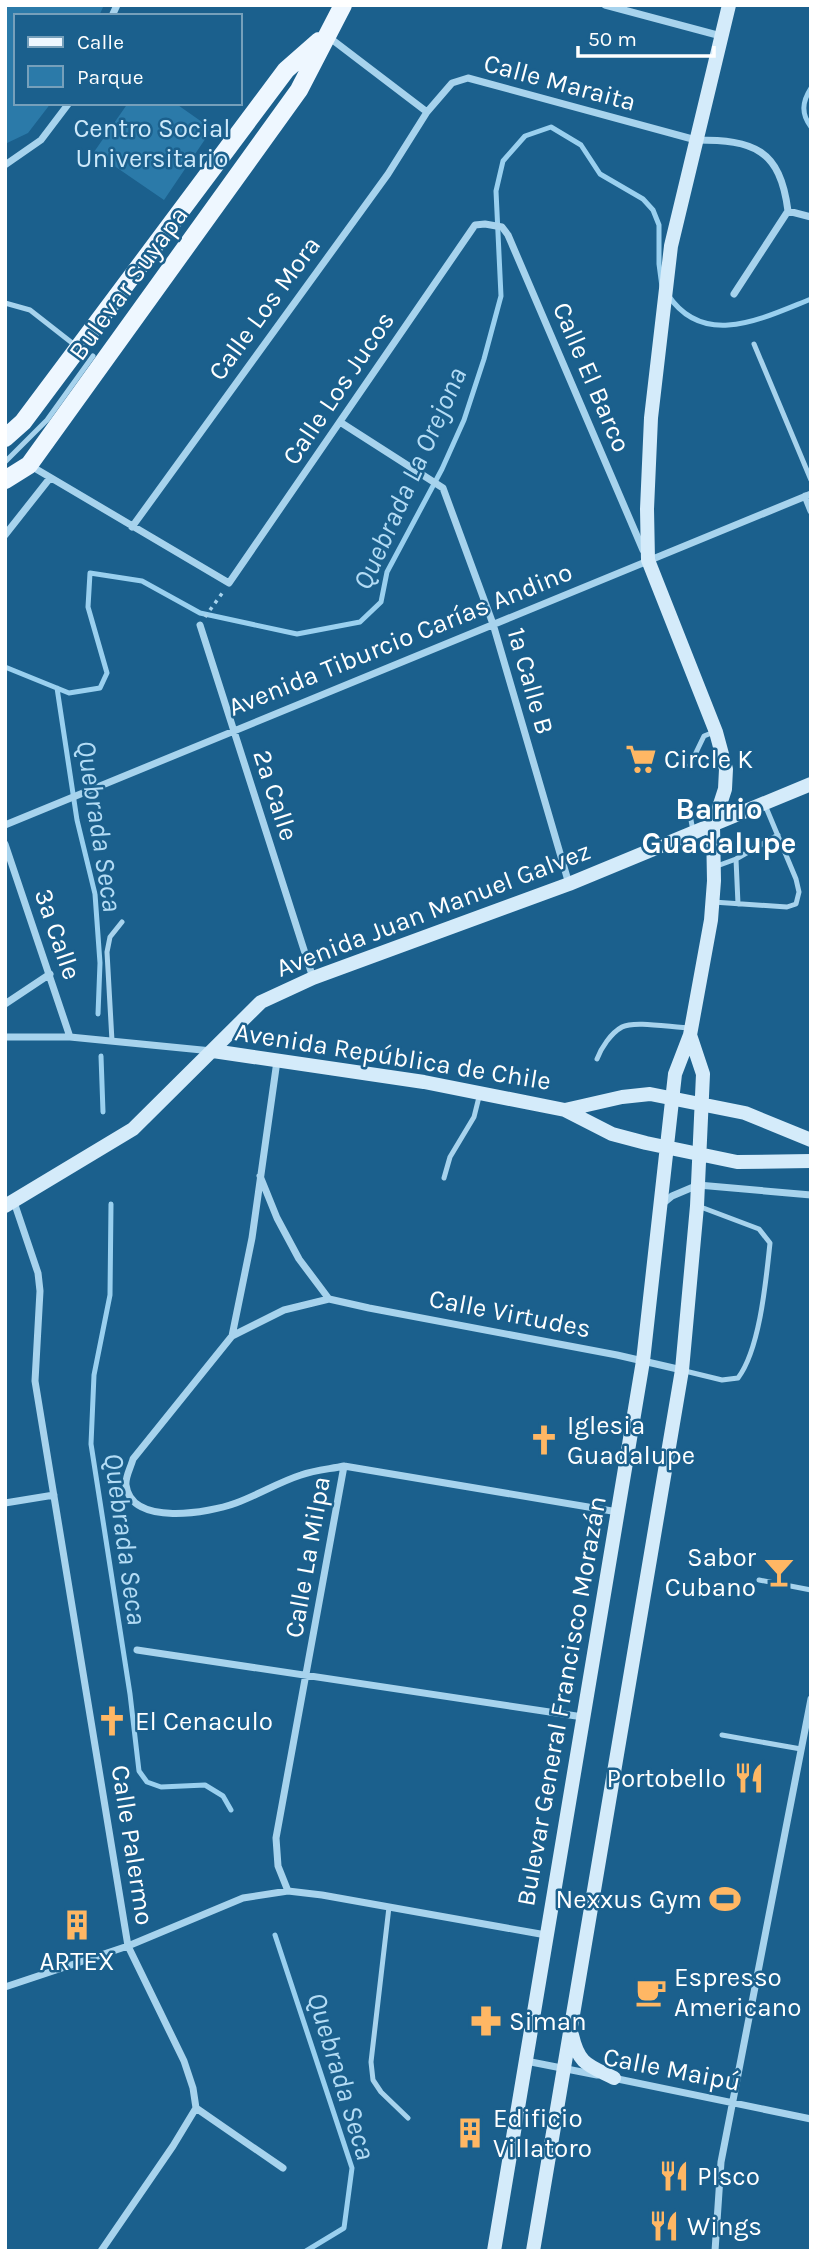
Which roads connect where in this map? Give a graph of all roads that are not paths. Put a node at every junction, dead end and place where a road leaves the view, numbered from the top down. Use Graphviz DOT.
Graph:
graph roads {
  1 [pos="343,5"];
  2 [pos="605,5"];
  3 [pos="729,5"];
  4 [pos="326,35"];
  5 [pos="721,36"];
  6 [pos="67,105"];
  7 [pos="427,112"];
  8 [pos="696,140"];
  9 [pos="5,165"];
  10 [pos="788,211"];
  11 [pos="811,217"];
  12 [pos="485,224"];
  13 [pos="734,294"];
  14 [pos="5,303"];
  15 [pos="754,344"];
  16 [pos="85,352"];
  17 [pos="341,422"];
  18 [pos="5,438"];
  19 [pos="5,463"];
  20 [pos="29,465"];
  21 [pos="50,478"];
  22 [pos="5,480"];
  23 [pos="811,480"];
  24 [pos="808,495"];
  25 [pos="811,512"];
  26 [pos="132,527"];
  27 [pos="5,535"];
  28 [pos="648,560"];
  29 [pos="493,624"];
  30 [pos="200,625"];
  31 [pos="233,729"];
  32 [pos="716,732"];
  33 [pos="690,765"];
  34 [pos="811,784"];
  35 [pos="765,804"];
  36 [pos="689,809"];
  37 [pos="5,825"];
  38 [pos="713,826"];
  39 [pos="694,834"];
  40 [pos="778,835"];
  41 [pos="5,844"];
  42 [pos="736,859"];
  43 [pos="713,867"];
  44 [pos="569,884"];
  45 [pos="713,902"];
  46 [pos="738,904"];
  47 [pos="122,922"];
  48 [pos="50,974"];
  49 [pos="313,978"];
  50 [pos="5,1004"];
  51 [pos="690,1031"];
  52 [pos="5,1037"];
  53 [pos="70,1037"];
  54 [pos="112,1041"];
  55 [pos="213,1051"];
  56 [pos="597,1059"];
  57 [pos="277,1061"];
  58 [pos="480,1093"];
  59 [pos="565,1110"];
  60 [pos="811,1140"];
  61 [pos="811,1161"];
  62 [pos="260,1175"];
  63 [pos="444,1178"];
  64 [pos="698,1185"];
  65 [pos="811,1195"];
  66 [pos="10,1204"];
  67 [pos="661,1205"];
  68 [pos="697,1206"];
  69 [pos="330,1299"];
  70 [pos="232,1336"];
  71 [pos="643,1361"];
  72 [pos="682,1370"];
  73 [pos="344,1466"];
  74 [pos="54,1495"];
  75 [pos="5,1503"];
  76 [pos="618,1512"];
  77 [pos="759,1580"];
  78 [pos="811,1590"];
  79 [pos="137,1650"];
  80 [pos="307,1677"];
  81 [pos="811,1699"];
  82 [pos="583,1717"];
  83 [pos="722,1735"];
  84 [pos="801,1749"];
  85 [pos="288,1891"];
  86 [pos="389,1907"];
  87 [pos="546,1935"];
  88 [pos="128,1946"];
  89 [pos="5,1987"];
  90 [pos="570,2027"];
  91 [pos="526,2061"];
  92 [pos="564,2069"];
  93 [pos="614,2078"];
  94 [pos="734,2102"];
  95 [pos="197,2108"];
  96 [pos="408,2118"];
  97 [pos="811,2119"];
  98 [pos="283,2168"];
  99 [pos="101,2251"];
  100 [pos="494,2251"];
  101 [pos="533,2251"];
  102 [pos="715,2251"];
  1 -- 4 [label="main road, Bulevar Suyapa"];
  2 -- 5 [label="street"];
  3 -- 5 [label="main road, Bulevar General Francisco Morazán"];
  4 -- 7 [label="street"];
  4 -- 16 [label="main road, Bulevar Suyapa"];
  4 -- 20 [label="main road, Bulevar Suyapa"];
  5 -- 8 [label="main road, Bulevar General Francisco Morazán"];
  6 -- 9 [label="street"];
  7 -- 8 [label="street, Calle Maraita"];
  7 -- 26 [label="street, Calle Los Mora"];
  8 -- 10 [label="street, Calle Maraita"];
  8 -- 28 [label="main road, Bulevar General Francisco Morazán"];
  10 -- 11 [label="street"];
  10 -- 13 [label="street"];
  12 -- 17 [label="street, Calle Los Jucos"];
  12 -- 28 [label="street, Calle El Barco"];
  14 -- 16 [label="lane"];
  15 -- 23 [label="lane"];
  16 -- 18 [label="main road, Bulevar Suyapa"];
  16 -- 19 [label="lane"];
  17 -- 26 [label="street, Calle Los Jucos"];
  17 -- 29 [label="street, 1a Calle B"];
  20 -- 21 [label="street"];
  20 -- 22 [label="main road, Bulevar Suyapa"];
  21 -- 26 [label="street"];
  21 -- 27 [label="street"];
  24 -- 25 [label="street"];
  24 -- 28 [label="street, Avenida Tiburcio Carías Andino"];
  28 -- 29 [label="street, Avenida Tiburcio Carías Andino"];
  28 -- 32 [label="main road, Bulevar General Francisco Morazán"];
  29 -- 31 [label="street, Avenida Tiburcio Carías Andino"];
  29 -- 44 [label="street, 1a Calle B"];
  30 -- 31 [label="street, 2a Calle"];
  31 -- 37 [label="street, Avenida Tiburcio Carías Andino"];
  31 -- 49 [label="street, 2a Calle"];
  32 -- 33 [label="lane"];
  32 -- 38 [label="main road, Bulevar General Francisco Morazán"];
  34 -- 35 [label="main road, Avenida Juan Manuel Galvez"];
  35 -- 38 [label="main road, Avenida Juan Manuel Galvez"];
  35 -- 40 [label="lane"];
  36 -- 39 [label="lane"];
  38 -- 39 [label="main road, Avenida Juan Manuel Galvez"];
  38 -- 43 [label="main road, Bulevar General Francisco Morazán"];
  39 -- 44 [label="main road, Avenida Juan Manuel Galvez"];
  40 -- 42 [label="lane"];
  40 -- 46 [label="lane"];
  41 -- 48 [label="street, 3a Calle"];
  42 -- 43 [label="lane"];
  42 -- 46 [label="lane"];
  43 -- 45 [label="main road, Bulevar General Francisco Morazán"];
  44 -- 49 [label="main road, Avenida Juan Manuel Galvez"];
  45 -- 46 [label="lane"];
  45 -- 51 [label="main road, Bulevar General Francisco Morazán"];
  47 -- 54 [label="lane"];
  48 -- 50 [label="street"];
  48 -- 53 [label="street, 3a Calle"];
  49 -- 55 [label="main road, Avenida Juan Manuel Galvez"];
  51 -- 56 [label="lane"];
  51 -- 64 [label="main road, Bulevar General Francisco Morazán"];
  51 -- 67 [label="main road, Bulevar General Francisco Morazán"];
  52 -- 53 [label="street"];
  53 -- 54 [label="street"];
  54 -- 55 [label="street"];
  55 -- 57 [label="main road, Avenida República de Chile"];
  55 -- 66 [label="main road, Avenida Juan Manuel Galvez"];
  57 -- 58 [label="main road, Avenida República de Chile"];
  57 -- 62 [label="street, Calle La Milpa"];
  58 -- 59 [label="main road, Avenida República de Chile"];
  58 -- 63 [label="lane"];
  59 -- 60 [label="main road, Avenida República de Chile"];
  59 -- 61 [label="main road, Avenida República de Chile"];
  62 -- 69 [label="street"];
  62 -- 70 [label="street, Calle La Milpa"];
  64 -- 65 [label="street"];
  64 -- 67 [label="street"];
  64 -- 68 [label="main road, Bulevar General Francisco Morazán"];
  66 -- 74 [label="street, Calle Palermo"];
  67 -- 71 [label="main road, Bulevar General Francisco Morazán"];
  68 -- 72 [label="main road, Bulevar General Francisco Morazán"];
  68 -- 72 [label="lane"];
  69 -- 70 [label="street, Calle Virtudes"];
  69 -- 71 [label="street, Calle Virtudes"];
  70 -- 73 [label="street, Calle La Milpa"];
  71 -- 72 [label="street, Calle Virtudes"];
  71 -- 76 [label="main road, Bulevar General Francisco Morazán"];
  72 -- 90 [label="main road, Bulevar General Francisco Morazán"];
  73 -- 76 [label="street"];
  73 -- 80 [label="street, Calle La Milpa"];
  74 -- 75 [label="street"];
  74 -- 88 [label="street, Calle Palermo"];
  76 -- 82 [label="main road, Bulevar General Francisco Morazán"];
  77 -- 78 [label="lane"];
  79 -- 80 [label="street"];
  80 -- 82 [label="street"];
  80 -- 85 [label="street, Calle La Milpa"];
  81 -- 84 [label="street"];
  82 -- 87 [label="main road, Bulevar General Francisco Morazán"];
  83 -- 84 [label="lane"];
  84 -- 94 [label="street"];
  85 -- 86 [label="street"];
  85 -- 88 [label="street"];
  86 -- 87 [label="street"];
  86 -- 96 [label="lane"];
  87 -- 91 [label="main road, Bulevar General Francisco Morazán"];
  88 -- 89 [label="street"];
  88 -- 95 [label="street, Calle Palermo"];
  90 -- 92 [label="main road, Bulevar General Francisco Morazán"];
  90 -- 93 [label="main road"];
  91 -- 92 [label="street, Calle Maipú"];
  91 -- 100 [label="main road, Bulevar General Francisco Morazán"];
  92 -- 93 [label="street, Calle Maipú"];
  92 -- 101 [label="main road, Bulevar General Francisco Morazán"];
  93 -- 94 [label="street, Calle Maipú"];
  94 -- 97 [label="street, Calle Maipú"];
  94 -- 102 [label="street"];
  95 -- 98 [label="street"];
  95 -- 99 [label="street"];
}
